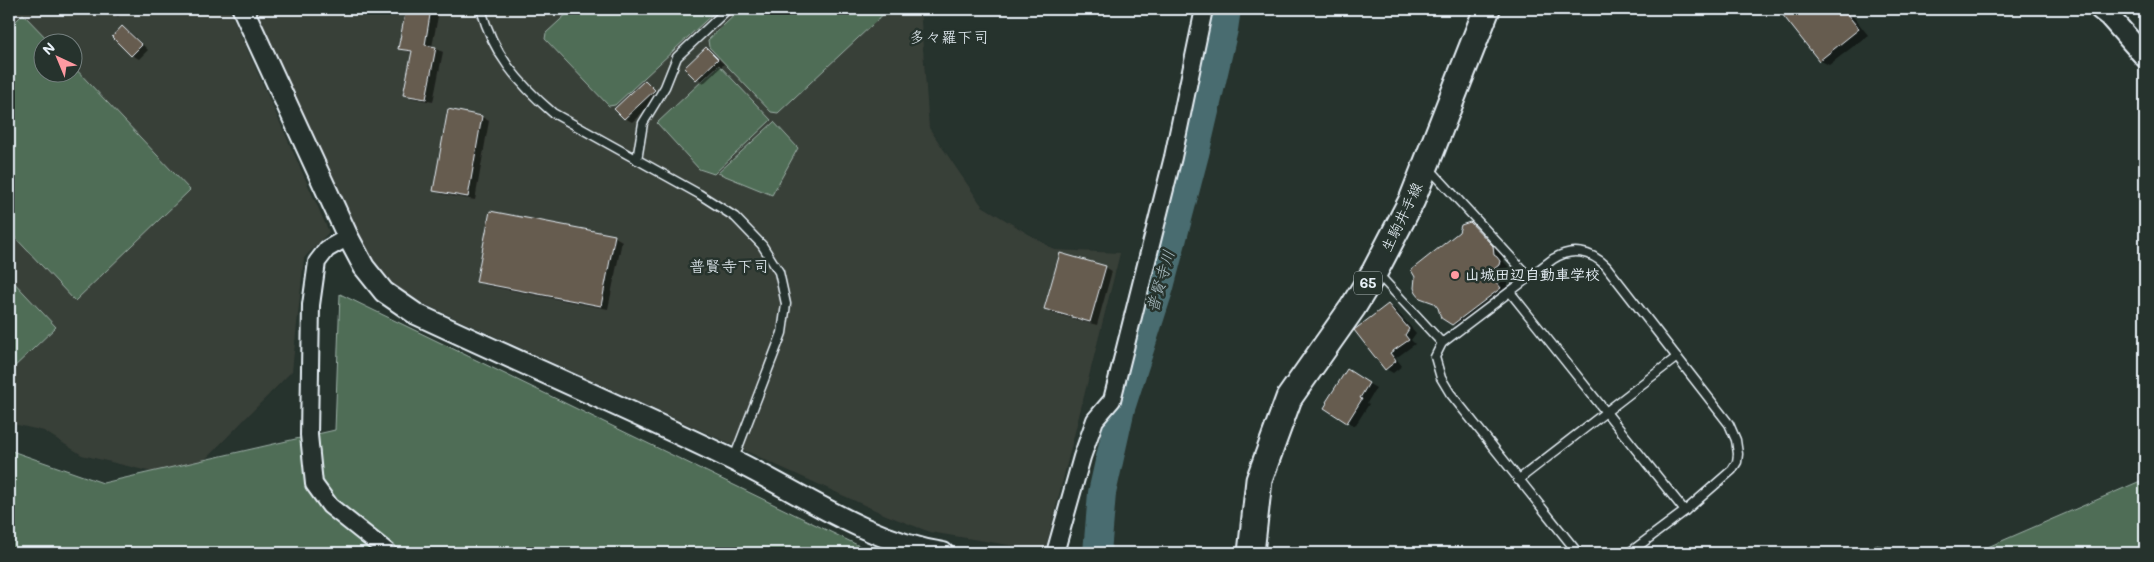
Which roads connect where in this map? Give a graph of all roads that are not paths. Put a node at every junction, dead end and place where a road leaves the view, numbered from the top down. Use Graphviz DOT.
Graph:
graph roads {
  1 [pos="243,9"];
  2 [pos="481,9"];
  3 [pos="728,9"];
  4 [pos="1204,9"];
  5 [pos="1487,9"];
  6 [pos="2100,9"];
  7 [pos="2145,57"];
  8 [pos="637,160"];
  9 [pos="1426,165"];
  10 [pos="348,237"];
  11 [pos="1375,271"];
  12 [pos="1529,277"];
  13 [pos="1510,292"];
  14 [pos="1442,343"];
  15 [pos="1677,358"];
  16 [pos="1606,411"];
  17 [pos="733,460"];
  18 [pos="1518,480"];
  19 [pos="1685,511"];
  20 [pos="390,553"];
  21 [pos="943,553"];
  22 [pos="1055,553"];
  23 [pos="1251,553"];
  24 [pos="1578,553"];
  25 [pos="1629,553"];
  1 -- 10 [label="street"];
  2 -- 8 [label="lane"];
  3 -- 8 [label="lane"];
  4 -- 22 [label="street"];
  5 -- 9 [label="main road, 生駒井手線 / 65"];
  6 -- 7 [label="street"];
  8 -- 17 [label="lane"];
  9 -- 11 [label="main road, 生駒井手線 / 65"];
  9 -- 12 [label="lane"];
  10 -- 17 [label="street"];
  10 -- 20 [label="street"];
  11 -- 14 [label="lane"];
  11 -- 23 [label="main road, 生駒井手線 / 65"];
  12 -- 13 [label="lane"];
  12 -- 15 [label="lane"];
  13 -- 14 [label="lane"];
  13 -- 16 [label="lane"];
  14 -- 18 [label="lane"];
  15 -- 16 [label="lane"];
  15 -- 19 [label="lane"];
  16 -- 18 [label="lane"];
  16 -- 19 [label="lane"];
  17 -- 21 [label="street"];
  18 -- 24 [label="lane"];
  19 -- 25 [label="lane"];
}
